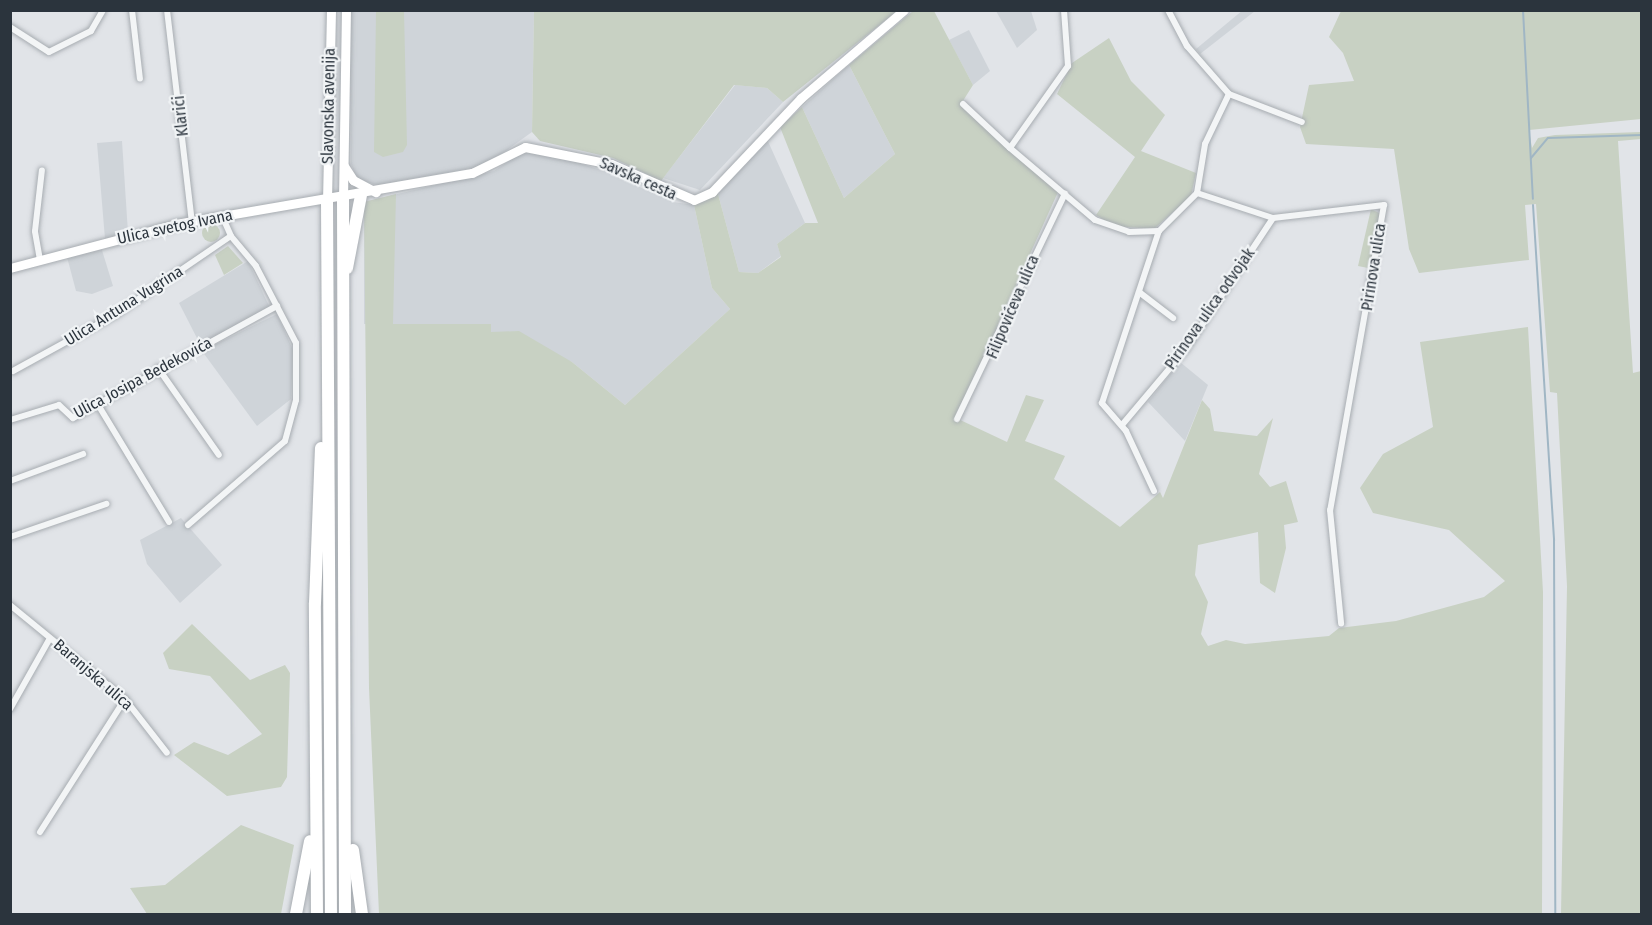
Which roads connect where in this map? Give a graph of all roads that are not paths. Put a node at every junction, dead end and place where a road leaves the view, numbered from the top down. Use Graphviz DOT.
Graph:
graph roads {
  1 [pos="103,10"];
  2 [pos="132,10"];
  3 [pos="167,10"];
  4 [pos="331,10"];
  5 [pos="346,10"];
  6 [pos="904,10"];
  7 [pos="1064,10"];
  8 [pos="1168,10"];
  9 [pos="10,27"];
  10 [pos="140,79"];
  11 [pos="1229,94"];
  12 [pos="963,104"];
  13 [pos="1302,122"];
  14 [pos="1010,148"];
  15 [pos="343,165"];
  16 [pos="42,170"];
  17 [pos="376,192"];
  18 [pos="1197,193"];
  19 [pos="1065,194"];
  20 [pos="361,195"];
  21 [pos="343,199"];
  22 [pos="327,201"];
  23 [pos="222,216"];
  24 [pos="1273,218"];
  25 [pos="192,222"];
  26 [pos="1160,231"];
  27 [pos="231,236"];
  28 [pos="40,260"];
  29 [pos="10,267"];
  30 [pos="342,278"];
  31 [pos="1139,292"];
  32 [pos="277,306"];
  33 [pos="1173,318"];
  34 [pos="158,368"];
  35 [pos="13,371"];
  36 [pos="97,403"];
  37 [pos="957,419"];
  38 [pos="10,420"];
  39 [pos="328,423"];
  40 [pos="1122,425"];
  41 [pos="84,454"];
  42 [pos="219,455"];
  43 [pos="10,480"];
  44 [pos="1154,491"];
  45 [pos="106,504"];
  46 [pos="169,522"];
  47 [pos="188,525"];
  48 [pos="10,537"];
  49 [pos="10,605"];
  50 [pos="1341,623"];
  51 [pos="50,638"];
  52 [pos="125,699"];
  53 [pos="10,709"];
  54 [pos="167,753"];
  55 [pos="345,776"];
  56 [pos="316,802"];
  57 [pos="40,832"];
  58 [pos="296,915"];
  59 [pos="317,915"];
  60 [pos="331,915"];
  61 [pos="345,915"];
  62 [pos="362,915"];
  1 -- 9 [label="street"];
  2 -- 10 [label="street"];
  3 -- 25 [label="street, Klarići"];
  4 -- 22 [label="street, Slavonska avenija"];
  5 -- 15 [label="street, Slavonska avenija"];
  6 -- 17 [label="street, Savska cesta"];
  7 -- 14 [label="street"];
  8 -- 11 [label="street"];
  11 -- 13 [label="street"];
  11 -- 18 [label="street"];
  12 -- 14 [label="street"];
  14 -- 19 [label="street"];
  15 -- 17 [label="street"];
  15 -- 21 [label="street, Slavonska avenija"];
  16 -- 28 [label="street"];
  17 -- 20 [label="street, Savska cesta"];
  18 -- 24 [label="street, Pirinova ulica"];
  18 -- 26 [label="street"];
  19 -- 26 [label="street"];
  19 -- 37 [label="street, Filipovićeva ulica"];
  20 -- 21 [label="street, Savska cesta"];
  20 -- 30 [label="highway"];
  21 -- 22 [label="street, Ulica svetog Ivana"];
  21 -- 30 [label="highway"];
  22 -- 23 [label="street, Ulica svetog Ivana"];
  22 -- 39 [label="highway"];
  23 -- 25 [label="street, Ulica svetog Ivana"];
  23 -- 27 [label="street"];
  24 -- 40 [label="street, Pirinova ulica odvojak"];
  24 -- 50 [label="street, Pirinova ulica"];
  25 -- 28 [label="street, Ulica svetog Ivana"];
  26 -- 31 [label="street"];
  27 -- 32 [label="street"];
  27 -- 35 [label="street, Ulica Antuna Vugrina"];
  28 -- 29 [label="street, Ulica svetog Ivana"];
  30 -- 55 [label="highway"];
  31 -- 33 [label="street, Pirinova ulica odvojak"];
  31 -- 40 [label="street"];
  32 -- 34 [label="street, Ulica Josipa Bedekovića"];
  32 -- 47 [label="street"];
  34 -- 36 [label="street, Ulica Josipa Bedekovića"];
  34 -- 42 [label="street"];
  36 -- 38 [label="street, Ulica Josipa Bedekovića"];
  36 -- 46 [label="street"];
  39 -- 56 [label="highway"];
  39 -- 60 [label="highway"];
  40 -- 44 [label="street"];
  41 -- 43 [label="street"];
  45 -- 48 [label="street"];
  49 -- 51 [label="street, Baranjska ulica"];
  51 -- 52 [label="street, Baranjska ulica"];
  51 -- 53 [label="street"];
  52 -- 54 [label="street, Baranjska ulica"];
  52 -- 57 [label="street"];
  55 -- 61 [label="highway"];
  55 -- 62 [label="highway"];
  56 -- 58 [label="highway"];
  56 -- 59 [label="highway"];
}
